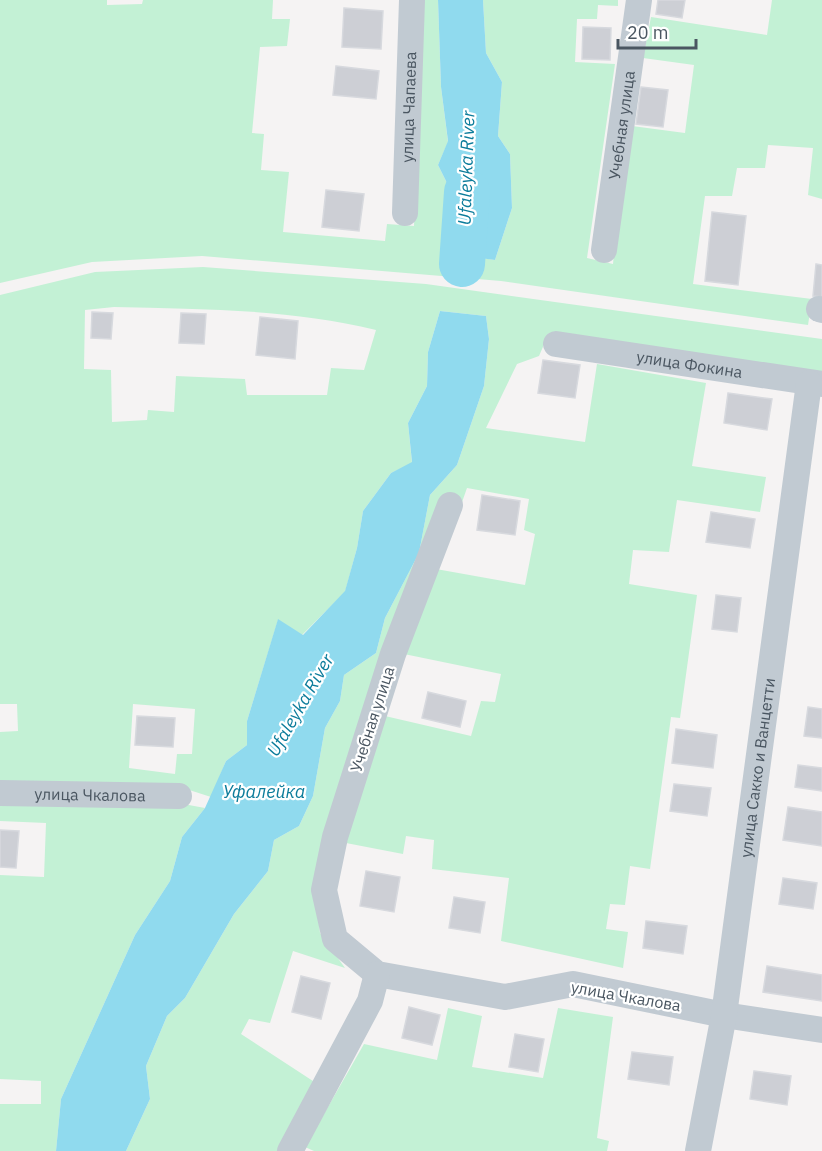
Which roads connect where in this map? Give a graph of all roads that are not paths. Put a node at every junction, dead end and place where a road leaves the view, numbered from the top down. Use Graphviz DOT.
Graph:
graph roads {
  1 [pos="412,0"];
  2 [pos="639,0"];
  3 [pos="405,213"];
  4 [pos="604,250"];
  5 [pos="556,344"];
  6 [pos="815,383"];
  7 [pos="450,505"];
  8 [pos="0,793"];
  9 [pos="179,796"];
  10 [pos="335,939"];
  11 [pos="377,974"];
  12 [pos="724,1015"];
  13 [pos="822,1030"];
  14 [pos="290,1151"];
  15 [pos="699,1151"];
  1 -- 3 [label="street, улица Чапаева"];
  2 -- 4 [label="street, Учебная улица"];
  5 -- 6 [label="street, улица Фокина"];
  6 -- 12 [label="street, улица Сакко и Ванцетти"];
  7 -- 10 [label="street, Учебная улица"];
  8 -- 9 [label="street, улица Чкалова"];
  10 -- 11 [label="street, улица Чкалова"];
  11 -- 12 [label="street, улица Чкалова"];
  11 -- 14 [label="street"];
  12 -- 13 [label="street, улица Чкалова"];
  12 -- 15 [label="street, улица Сакко и Ванцетти"];
}
